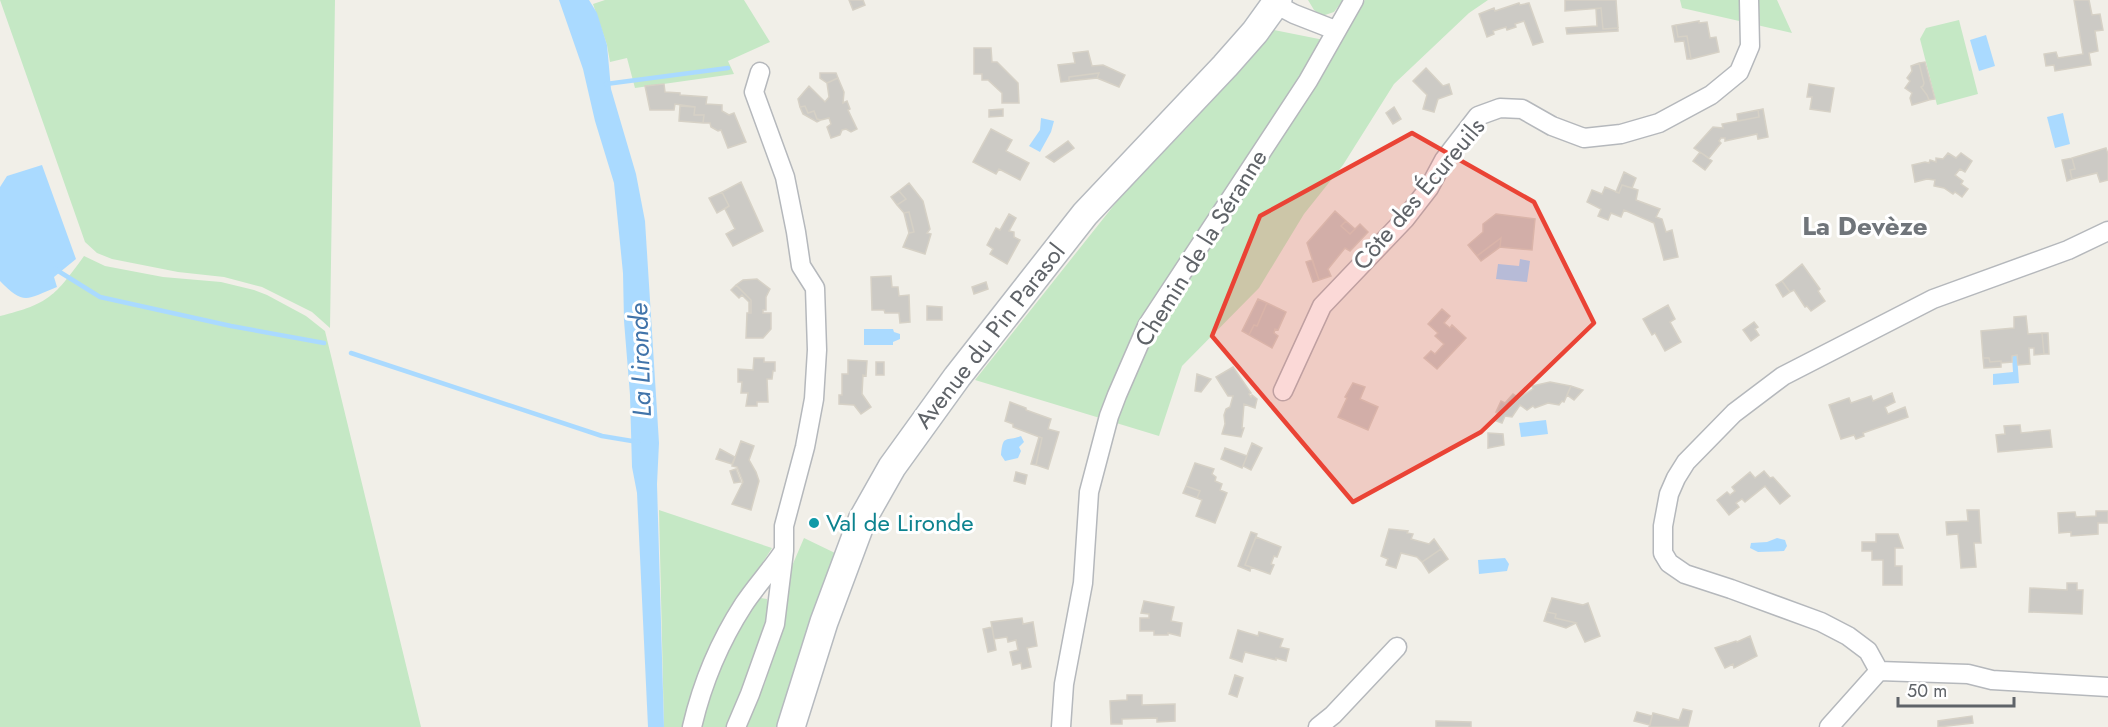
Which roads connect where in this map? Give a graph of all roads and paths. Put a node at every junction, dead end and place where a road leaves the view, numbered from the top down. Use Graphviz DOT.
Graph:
graph roads {
  1 [pos="1354,0"];
  2 [pos="1749,0"];
  3 [pos="1277,2"];
  4 [pos="1335,30"];
  5 [pos="760,72"];
  6 [pos="2108,231"];
  7 [pos="1283,391"];
  8 [pos="784,551"];
  9 [pos="1397,647"];
  10 [pos="1879,671"];
  11 [pos="2108,687"];
  12 [pos="692,727"];
  13 [pos="736,727"];
  14 [pos="790,727"];
  15 [pos="1061,727"];
  16 [pos="1318,727"];
  17 [pos="1829,727"];
  1 -- 4 [label="street, Chemin de la Séranne"];
  2 -- 7 [label="street, Côte des Écureuils"];
  3 -- 4 [label="street"];
  3 -- 14 [label="street, Avenue du Pin Parasol"];
  4 -- 15 [label="street, Chemin de la Séranne"];
  5 -- 8 [label="street"];
  6 -- 10 [label="street"];
  8 -- 12 [label="street"];
  8 -- 13 [label="street"];
  9 -- 16 [label="street"];
  10 -- 11 [label="street"];
  10 -- 17 [label="street"];
}
